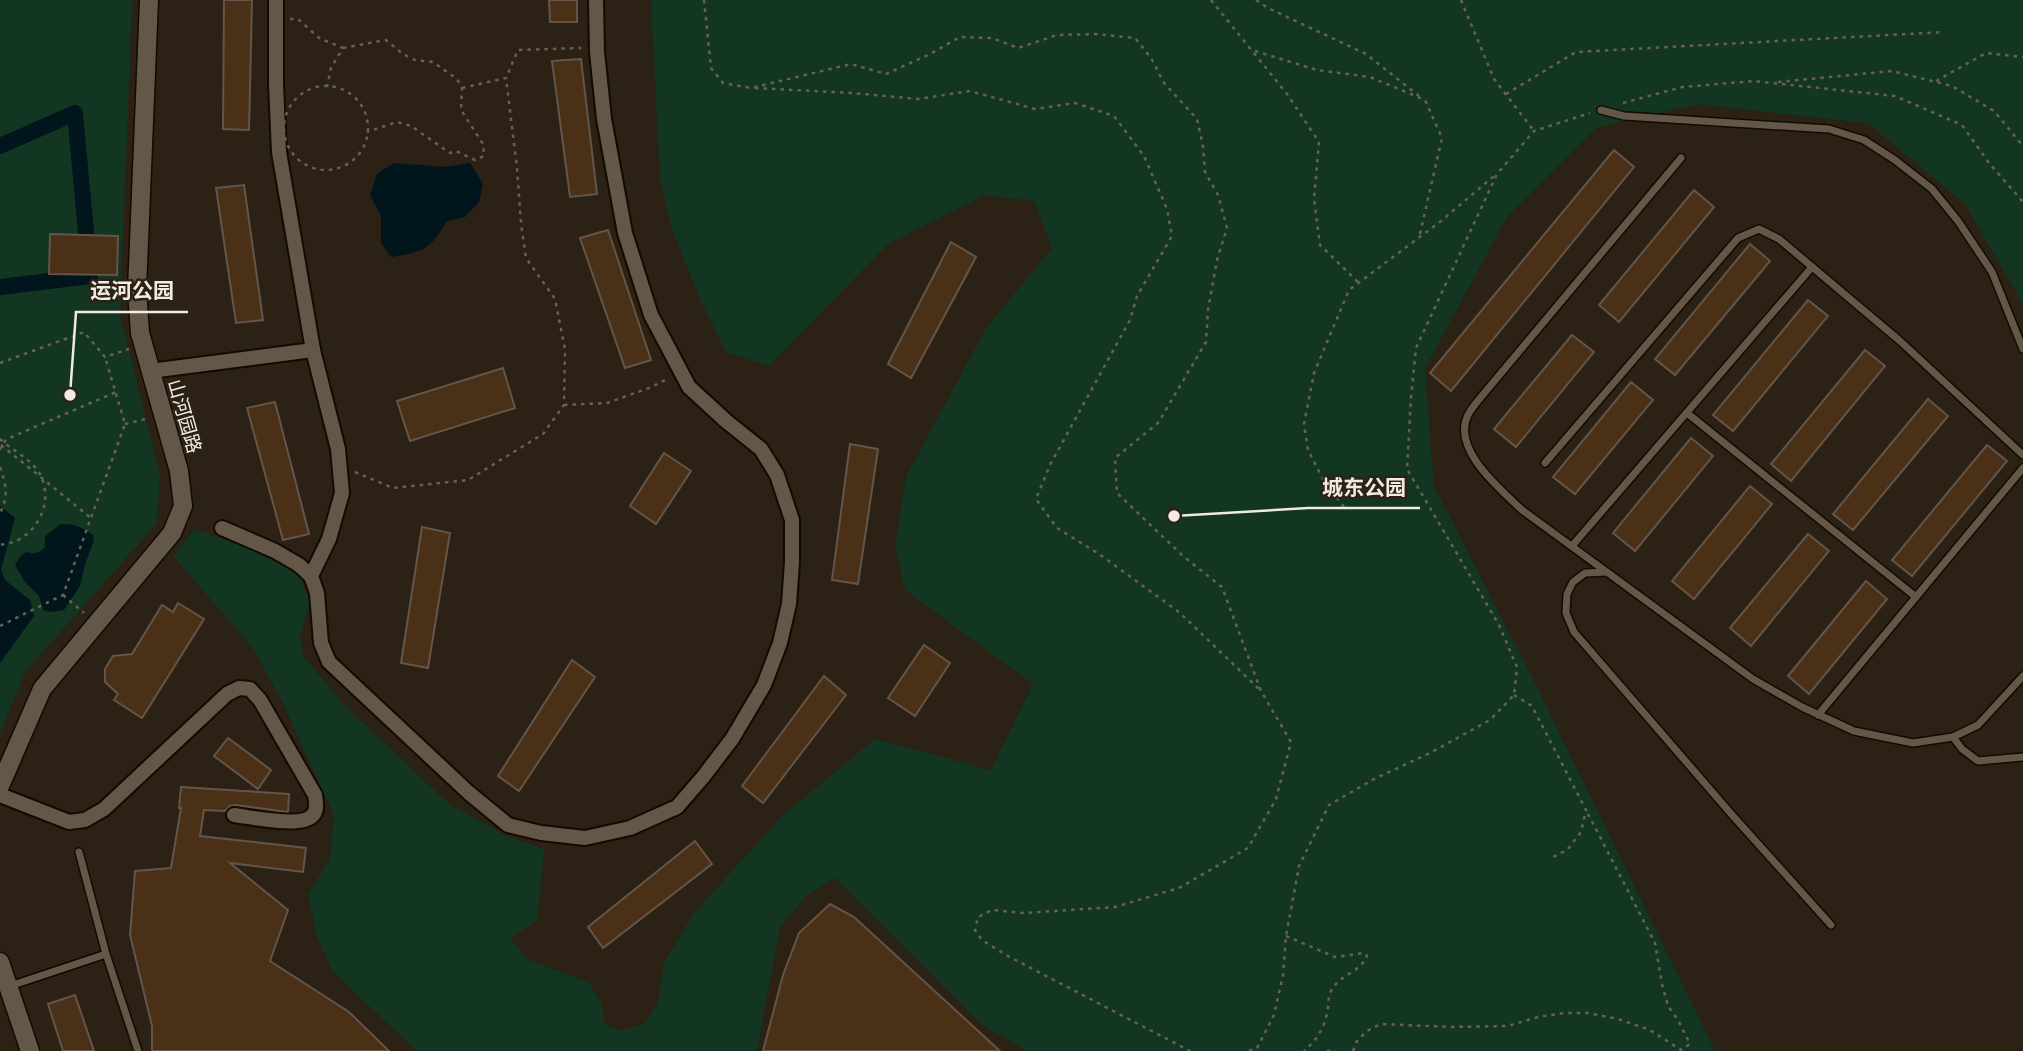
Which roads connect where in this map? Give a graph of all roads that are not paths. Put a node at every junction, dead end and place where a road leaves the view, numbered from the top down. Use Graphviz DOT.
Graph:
graph roads {
  1 [pos="149,0"];
  2 [pos="276,0"];
  3 [pos="596,0"];
  4 [pos="1601,110"];
  5 [pos="1681,158"];
  6 [pos="1812,267"];
  7 [pos="2023,349"];
  8 [pos="313,350"];
  9 [pos="150,371"];
  10 [pos="1687,413"];
  11 [pos="2023,455"];
  12 [pos="1545,463"];
  13 [pos="2023,468"];
  14 [pos="222,528"];
  15 [pos="1572,546"];
  16 [pos="1607,572"];
  17 [pos="312,576"];
  18 [pos="1916,597"];
  19 [pos="2023,676"];
  20 [pos="1818,715"];
  21 [pos="1953,737"];
  22 [pos="2023,757"];
  23 [pos="0,786"];
  24 [pos="0,795"];
  25 [pos="234,815"];
  26 [pos="79,852"];
  27 [pos="1831,925"];
  28 [pos="106,954"];
  29 [pos="0,962"];
  30 [pos="8,986"];
  31 [pos="30,1051"];
  32 [pos="138,1051"];
  1 -- 9 [label="street, 山河园路"];
  2 -- 8 [label="street"];
  3 -- 17 [label="street"];
  4 -- 7 [label="lane"];
  5 -- 15 [label="lane"];
  6 -- 10 [label="lane"];
  6 -- 11 [label="lane"];
  6 -- 12 [label="lane"];
  8 -- 9 [label="street"];
  8 -- 17 [label="street"];
  9 -- 23 [label="street, 山河园路"];
  10 -- 15 [label="lane"];
  10 -- 18 [label="lane"];
  13 -- 18 [label="lane"];
  14 -- 17 [label="street"];
  15 -- 16 [label="lane"];
  16 -- 20 [label="lane"];
  16 -- 27 [label="lane"];
  18 -- 20 [label="lane"];
  19 -- 21 [label="lane"];
  20 -- 21 [label="lane"];
  21 -- 22 [label="lane"];
  24 -- 25 [label="street"];
  26 -- 28 [label="lane"];
  28 -- 30 [label="lane"];
  28 -- 32 [label="lane"];
  29 -- 30 [label="street"];
  30 -- 31 [label="street"];
}
